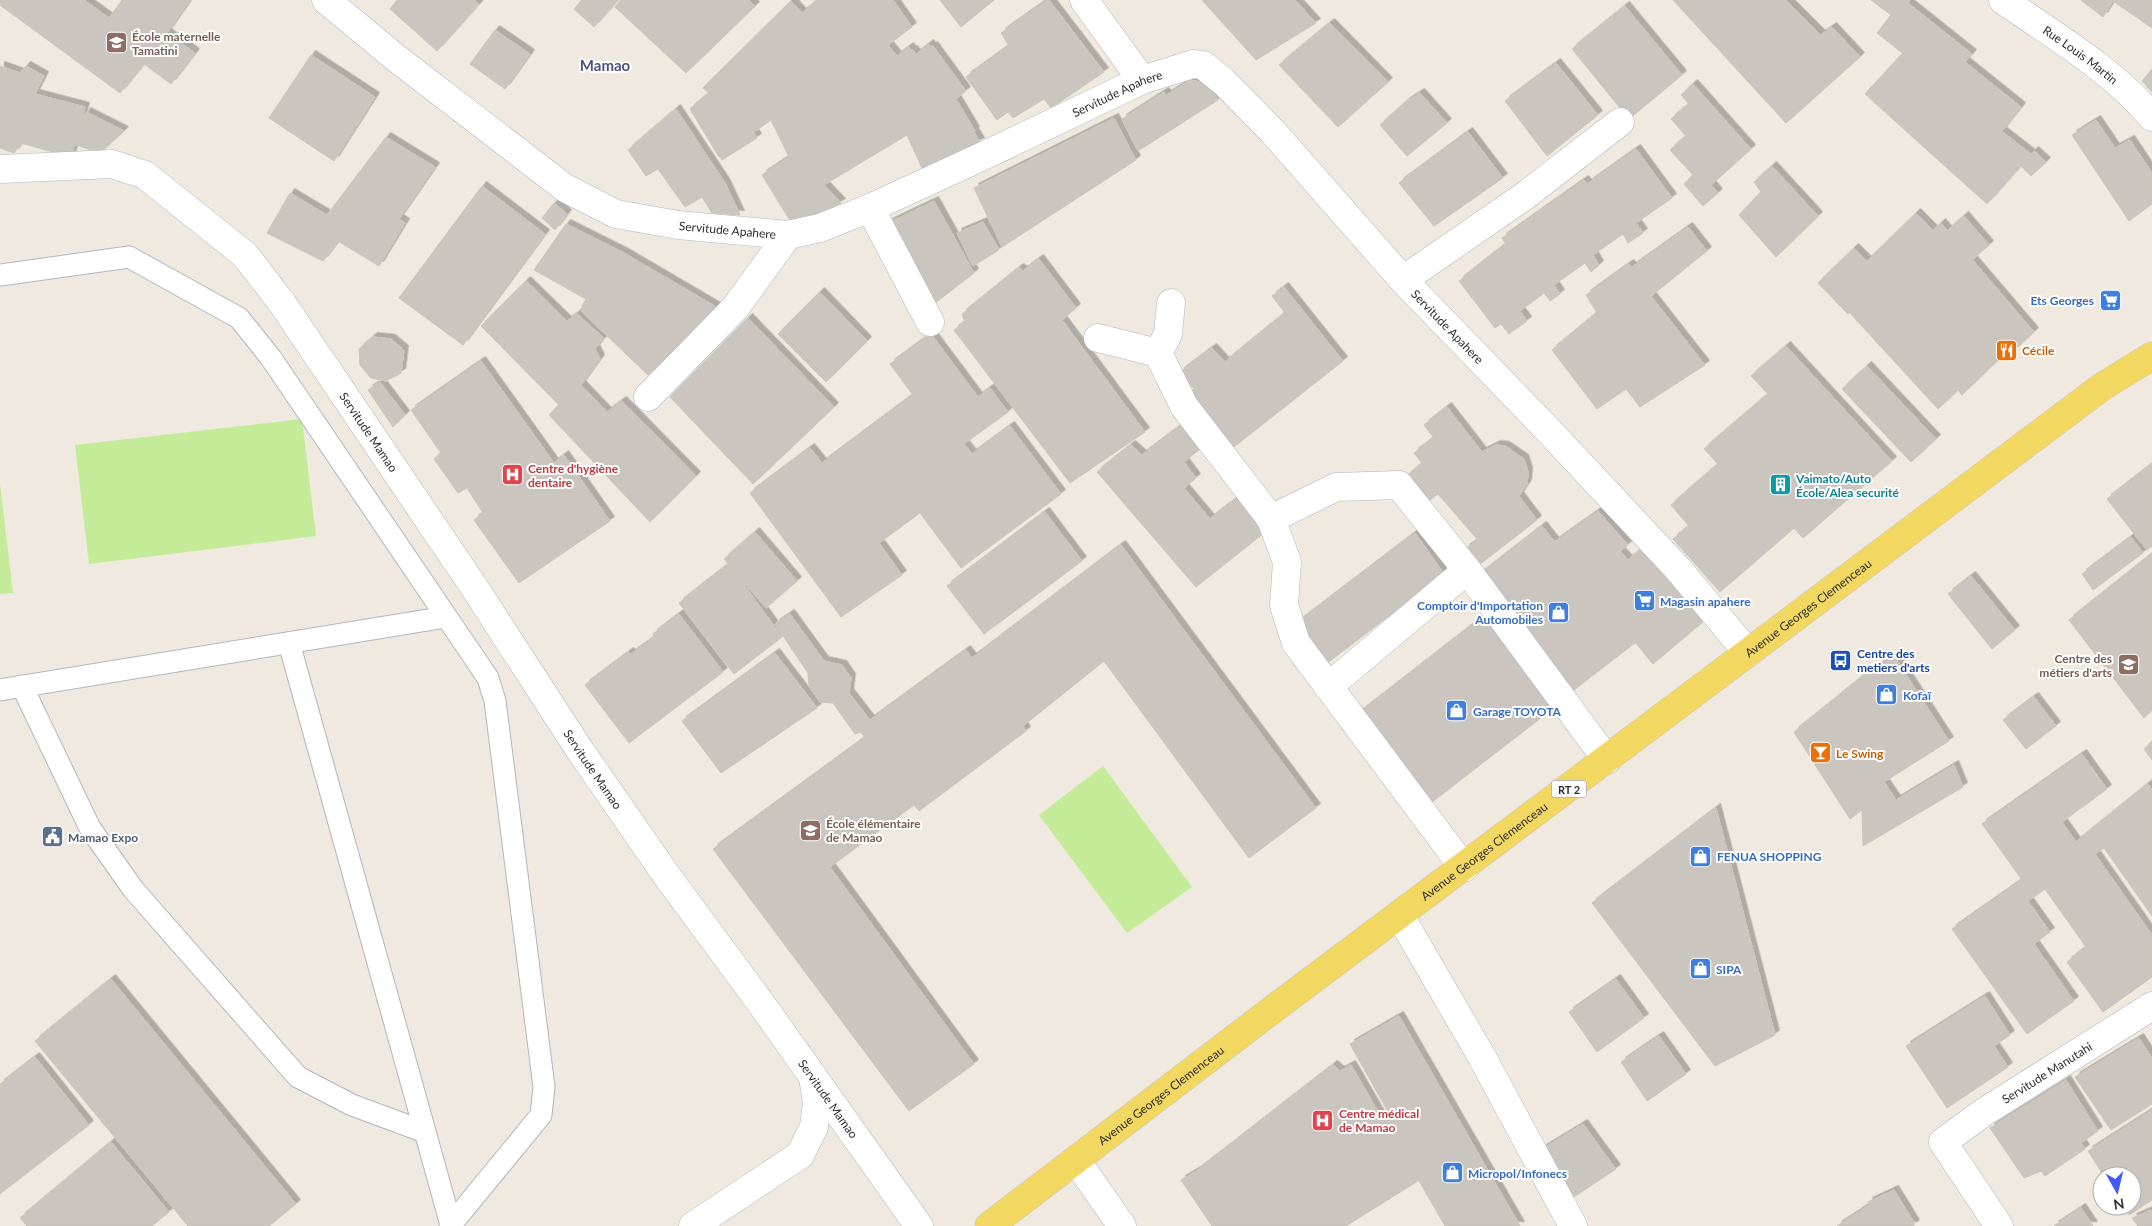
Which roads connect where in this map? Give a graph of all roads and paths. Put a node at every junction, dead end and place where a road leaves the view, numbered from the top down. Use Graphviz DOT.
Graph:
graph roads {
  1 [pos="326,0"];
  2 [pos="1084,0"];
  3 [pos="2004,0"];
  4 [pos="1142,80"];
  5 [pos="2152,117"];
  6 [pos="1620,122"];
  7 [pos="0,169"];
  8 [pos="870,208"];
  9 [pos="788,235"];
  10 [pos="0,275"];
  11 [pos="1402,280"];
  12 [pos="1171,303"];
  13 [pos="930,322"];
  14 [pos="1098,338"];
  15 [pos="1158,353"];
  16 [pos="2152,356"];
  17 [pos="648,397"];
  18 [pos="1271,519"];
  19 [pos="1468,570"];
  20 [pos="446,617"];
  21 [pos="289,643"];
  22 [pos="1748,654"];
  23 [pos="22,686"];
  24 [pos="1328,687"];
  25 [pos="0,690"];
  26 [pos="1607,760"];
  27 [pos="1464,868"];
  28 [pos="1400,916"];
  29 [pos="2152,1006"];
  30 [pos="813,1077"];
  31 [pos="425,1132"];
  32 [pos="1076,1160"];
  33 [pos="450,1225"];
  34 [pos="693,1226"];
  35 [pos="919,1226"];
  36 [pos="989,1226"];
  37 [pos="1122,1226"];
  38 [pos="1573,1226"];
  39 [pos="1999,1226"];
  1 -- 9 [label="street, Servitude Apahere"];
  2 -- 4 [label="street"];
  3 -- 5 [label="street, Rue Louis Martin"];
  4 -- 8 [label="street, Servitude Apahere"];
  4 -- 11 [label="street, Servitude Apahere"];
  6 -- 11 [label="street"];
  7 -- 30 [label="street, Servitude Mamao"];
  8 -- 9 [label="street, Servitude Apahere"];
  8 -- 13 [label="street"];
  9 -- 17 [label="street"];
  10 -- 20 [label="lane"];
  11 -- 22 [label="street, Servitude Apahere"];
  12 -- 15 [label="street"];
  14 -- 15 [label="street"];
  15 -- 18 [label="street"];
  16 -- 22 [label="main road, Avenue Georges Clemenceau / RT 2"];
  18 -- 19 [label="street"];
  18 -- 24 [label="street"];
  19 -- 24 [label="street"];
  19 -- 26 [label="street"];
  20 -- 21 [label="lane"];
  20 -- 33 [label="lane"];
  21 -- 23 [label="lane"];
  21 -- 31 [label="lane"];
  22 -- 26 [label="main road, Avenue Georges Clemenceau / RT 2"];
  23 -- 25 [label="lane"];
  23 -- 31 [label="lane"];
  24 -- 27 [label="street"];
  26 -- 27 [label="main road, Avenue Georges Clemenceau / RT 2"];
  27 -- 28 [label="main road, Avenue Georges Clemenceau / RT 2"];
  28 -- 32 [label="main road, Avenue Georges Clemenceau / RT 2"];
  28 -- 38 [label="street"];
  29 -- 39 [label="street, Servitude Manutahi"];
  30 -- 34 [label="street"];
  30 -- 35 [label="street, Servitude Mamao"];
  31 -- 33 [label="lane"];
  32 -- 36 [label="main road, Avenue Georges Clemenceau / RT 2"];
  32 -- 37 [label="street"];
}
